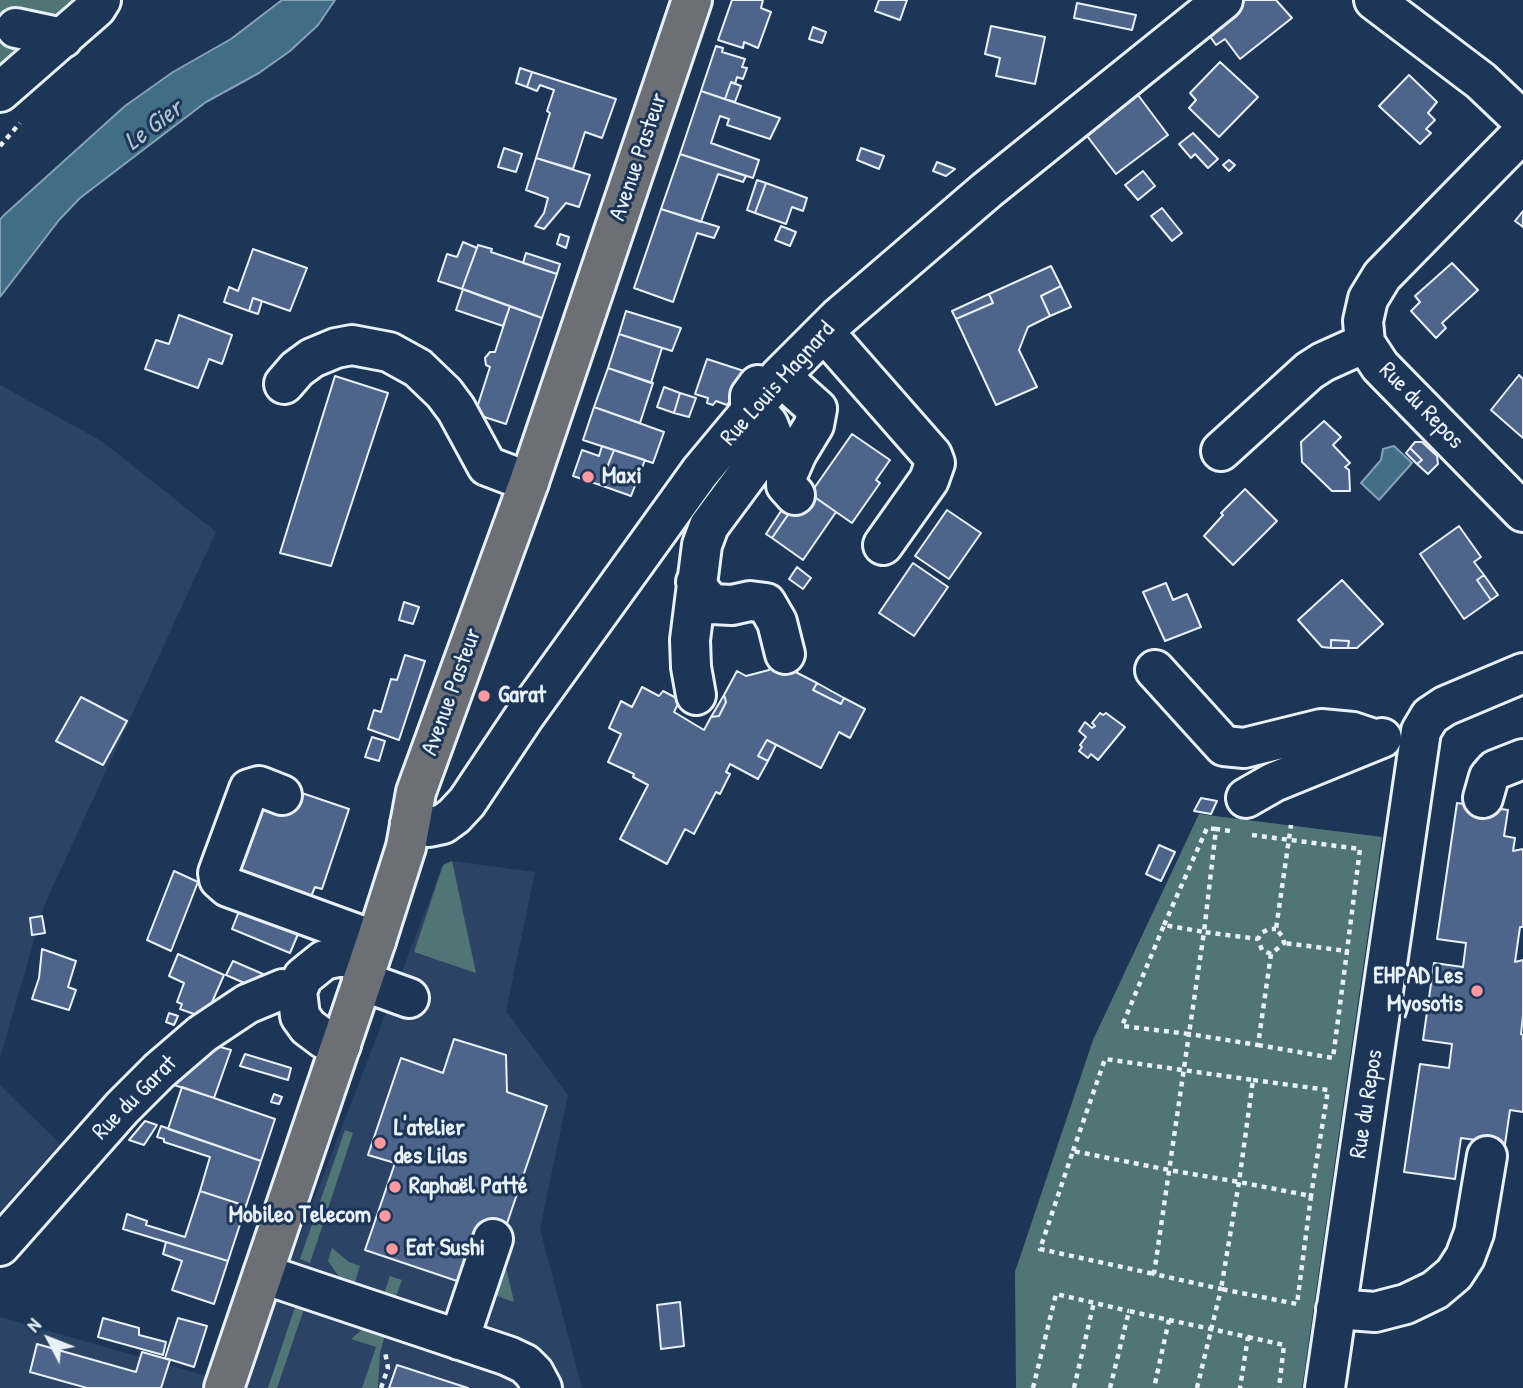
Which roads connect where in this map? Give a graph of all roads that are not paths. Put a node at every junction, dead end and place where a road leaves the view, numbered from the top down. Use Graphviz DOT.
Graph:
graph roads {
  1 [pos="100,0"];
  2 [pos="692,0"];
  3 [pos="1199,0"];
  4 [pos="1223,0"];
  5 [pos="1374,0"];
  6 [pos="16,28"];
  7 [pos="63,37"];
  8 [pos="0,92"];
  9 [pos="1523,121"];
  10 [pos="1523,132"];
  11 [pos="824,332"];
  12 [pos="1366,343"];
  13 [pos="780,376"];
  14 [pos="284,384"];
  15 [pos="752,407"];
  16 [pos="1221,451"];
  17 [pos="529,482"];
  18 [pos="794,495"];
  19 [pos="1523,512"];
  20 [pos="883,545"];
  21 [pos="696,582"];
  22 [pos="662,652"];
  23 [pos="785,654"];
  24 [pos="1155,670"];
  25 [pos="1523,673"];
  26 [pos="696,695"];
  27 [pos="1421,732"];
  28 [pos="1377,740"];
  29 [pos="1523,759"];
  30 [pos="282,794"];
  31 [pos="1246,798"];
  32 [pos="1483,798"];
  33 [pos="410,824"];
  34 [pos="369,961"];
  35 [pos="296,991"];
  36 [pos="409,998"];
  37 [pos="341,1045"];
  38 [pos="1487,1156"];
  39 [pos="493,1239"];
  40 [pos="0,1246"];
  41 [pos="263,1274"];
  42 [pos="1336,1309"];
  43 [pos="459,1340"];
  44 [pos="224,1388"];
  45 [pos="542,1388"];
  46 [pos="1325,1388"];
  1 -- 7 [label="street"];
  2 -- 17 [label="main road, Avenue Pasteur"];
  3 -- 15 [label="street"];
  4 -- 11 [label="street, Rue Louis Magnard"];
  5 -- 9 [label="street"];
  6 -- 7 [label="street"];
  7 -- 8 [label="street"];
  10 -- 12 [label="street, Rue du Repos"];
  11 -- 13 [label="street, Rue Louis Magnard"];
  11 -- 20 [label="street"];
  12 -- 16 [label="street"];
  12 -- 19 [label="street, Rue du Repos"];
  13 -- 15 [label="street, Rue Louis Magnard"];
  13 -- 18 [label="street"];
  14 -- 17 [label="street"];
  15 -- 21 [label="street"];
  15 -- 33 [label="street, Rue Louis Magnard"];
  17 -- 33 [label="main road, Avenue Pasteur"];
  21 -- 22 [label="street"];
  21 -- 23 [label="street"];
  21 -- 26 [label="street"];
  24 -- 28 [label="street"];
  25 -- 27 [label="street"];
  27 -- 28 [label="street"];
  27 -- 42 [label="street, Rue du Repos"];
  28 -- 31 [label="street"];
  29 -- 32 [label="street"];
  30 -- 34 [label="street"];
  33 -- 34 [label="main road, Avenue Pasteur"];
  34 -- 35 [label="street"];
  34 -- 36 [label="street"];
  34 -- 37 [label="main road, Avenue Pasteur"];
  35 -- 37 [label="street"];
  35 -- 40 [label="street, Rue du Garat"];
  37 -- 41 [label="main road, Avenue Pasteur"];
  38 -- 42 [label="street"];
  39 -- 43 [label="street"];
  41 -- 43 [label="street"];
  41 -- 44 [label="main road, Avenue Pasteur"];
  42 -- 46 [label="street, Rue du Repos"];
  43 -- 45 [label="street"];
}
